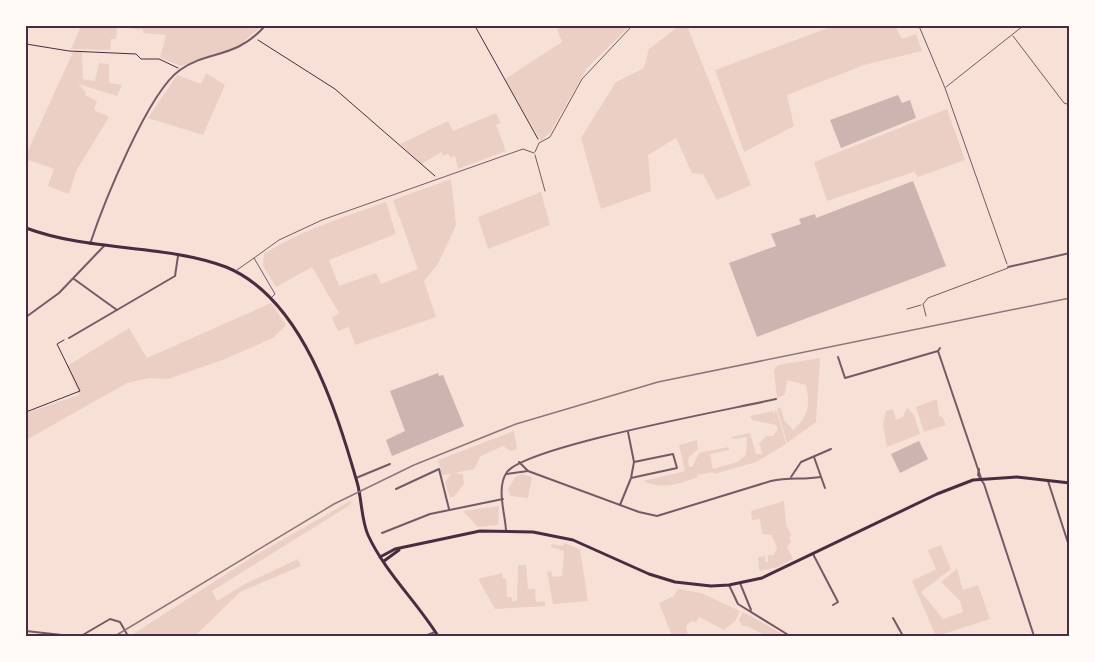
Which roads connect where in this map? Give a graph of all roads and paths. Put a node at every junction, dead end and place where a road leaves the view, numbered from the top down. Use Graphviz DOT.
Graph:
graph roads {
  1 [pos="264,26"];
  2 [pos="474,26"];
  3 [pos="632,26"];
  4 [pos="919,26"];
  5 [pos="1023,26"];
  6 [pos="1012,35"];
  7 [pos="254,36"];
  8 [pos="26,44"];
  9 [pos="181,69"];
  10 [pos="945,88"];
  11 [pos="1070,105"];
  12 [pos="539,143"];
  13 [pos="534,153"];
  14 [pos="438,180"];
  15 [pos="545,191"];
  16 [pos="26,228"];
  17 [pos="90,244"];
  18 [pos="104,246"];
  19 [pos="1070,253"];
  20 [pos="178,256"];
  21 [pos="254,258"];
  22 [pos="1008,267"];
  23 [pos="236,272"];
  24 [pos="74,279"];
  25 [pos="272,297"];
  26 [pos="923,304"];
  27 [pos="907,309"];
  28 [pos="117,310"];
  29 [pos="926,316"];
  30 [pos="26,317"];
  31 [pos="69,338"];
  32 [pos="838,357"];
  33 [pos="776,399"];
  34 [pos="26,412"];
  35 [pos="628,432"];
  36 [pos="831,449"];
  37 [pos="814,457"];
  38 [pos="519,462"];
  39 [pos="634,462"];
  40 [pos="390,464"];
  41 [pos="528,471"];
  42 [pos="506,474"];
  43 [pos="790,477"];
  44 [pos="821,477"];
  45 [pos="356,478"];
  46 [pos="631,478"];
  47 [pos="981,479"];
  48 [pos="1048,481"];
  49 [pos="1070,483"];
  50 [pos="825,488"];
  51 [pos="396,489"];
  52 [pos="503,500"];
  53 [pos="620,505"];
  54 [pos="449,509"];
  55 [pos="506,530"];
  56 [pos="382,533"];
  57 [pos="401,549"];
  58 [pos="1070,549"];
  59 [pos="813,554"];
  60 [pos="380,557"];
  61 [pos="384,561"];
  62 [pos="740,583"];
  63 [pos="729,585"];
  64 [pos="833,605"];
  65 [pos="751,610"];
  66 [pos="894,618"];
  67 [pos="26,631"];
  68 [pos="436,634"];
  69 [pos="71,636"];
  70 [pos="81,636"];
  71 [pos="128,636"];
  72 [pos="424,636"];
  73 [pos="790,636"];
  74 [pos="903,636"];
  75 [pos="1034,636"];
  1 -- 7 [label="street"];
  2 -- 12 [label="path"];
  3 -- 12 [label="lane"];
  4 -- 10 [label="lane"];
  5 -- 6 [label="lane"];
  6 -- 10 [label="lane"];
  6 -- 11 [label="lane"];
  7 -- 9 [label="street"];
  7 -- 14 [label="path"];
  8 -- 9 [label="path"];
  9 -- 17 [label="street"];
  10 -- 22 [label="lane"];
  12 -- 13 [label="lane"];
  13 -- 14 [label="lane"];
  13 -- 15 [label="lane"];
  14 -- 21 [label="lane"];
  16 -- 17 [label="main road"];
  17 -- 18 [label="main road"];
  18 -- 20 [label="main road"];
  18 -- 24 [label="street"];
  19 -- 22 [label="street"];
  20 -- 23 [label="main road"];
  20 -- 28 [label="street"];
  21 -- 23 [label="lane"];
  21 -- 25 [label="lane"];
  22 -- 26 [label="lane"];
  23 -- 25 [label="main road"];
  24 -- 28 [label="street"];
  24 -- 30 [label="street"];
  25 -- 45 [label="main road"];
  26 -- 27 [label="lane"];
  26 -- 29 [label="lane"];
  28 -- 31 [label="street"];
  31 -- 34 [label="path"];
  32 -- 47 [label="street"];
  33 -- 35 [label="street"];
  35 -- 38 [label="street"];
  35 -- 39 [label="street"];
  36 -- 37 [label="street"];
  37 -- 43 [label="street"];
  37 -- 44 [label="street"];
  38 -- 41 [label="street"];
  38 -- 42 [label="street"];
  39 -- 46 [label="street"];
  39 -- 46 [label="street"];
  40 -- 45 [label="street"];
  41 -- 42 [label="street"];
  41 -- 53 [label="street"];
  42 -- 52 [label="street"];
  43 -- 44 [label="street"];
  43 -- 53 [label="street"];
  44 -- 50 [label="street"];
  45 -- 60 [label="main road"];
  46 -- 53 [label="street"];
  47 -- 48 [label="main road"];
  47 -- 59 [label="main road"];
  47 -- 75 [label="street"];
  48 -- 49 [label="main road"];
  48 -- 58 [label="street"];
  51 -- 54 [label="street"];
  52 -- 54 [label="street"];
  52 -- 55 [label="street"];
  54 -- 56 [label="street"];
  55 -- 57 [label="main road"];
  55 -- 63 [label="main road"];
  57 -- 60 [label="main road"];
  57 -- 61 [label="main road"];
  59 -- 62 [label="main road"];
  59 -- 64 [label="street"];
  60 -- 61 [label="main road"];
  61 -- 68 [label="main road"];
  62 -- 63 [label="main road"];
  62 -- 65 [label="street"];
  63 -- 65 [label="street"];
  65 -- 73 [label="street"];
  66 -- 74 [label="street"];
  67 -- 69 [label="street"];
  68 -- 72 [label="street"];
  70 -- 71 [label="street"];
}
